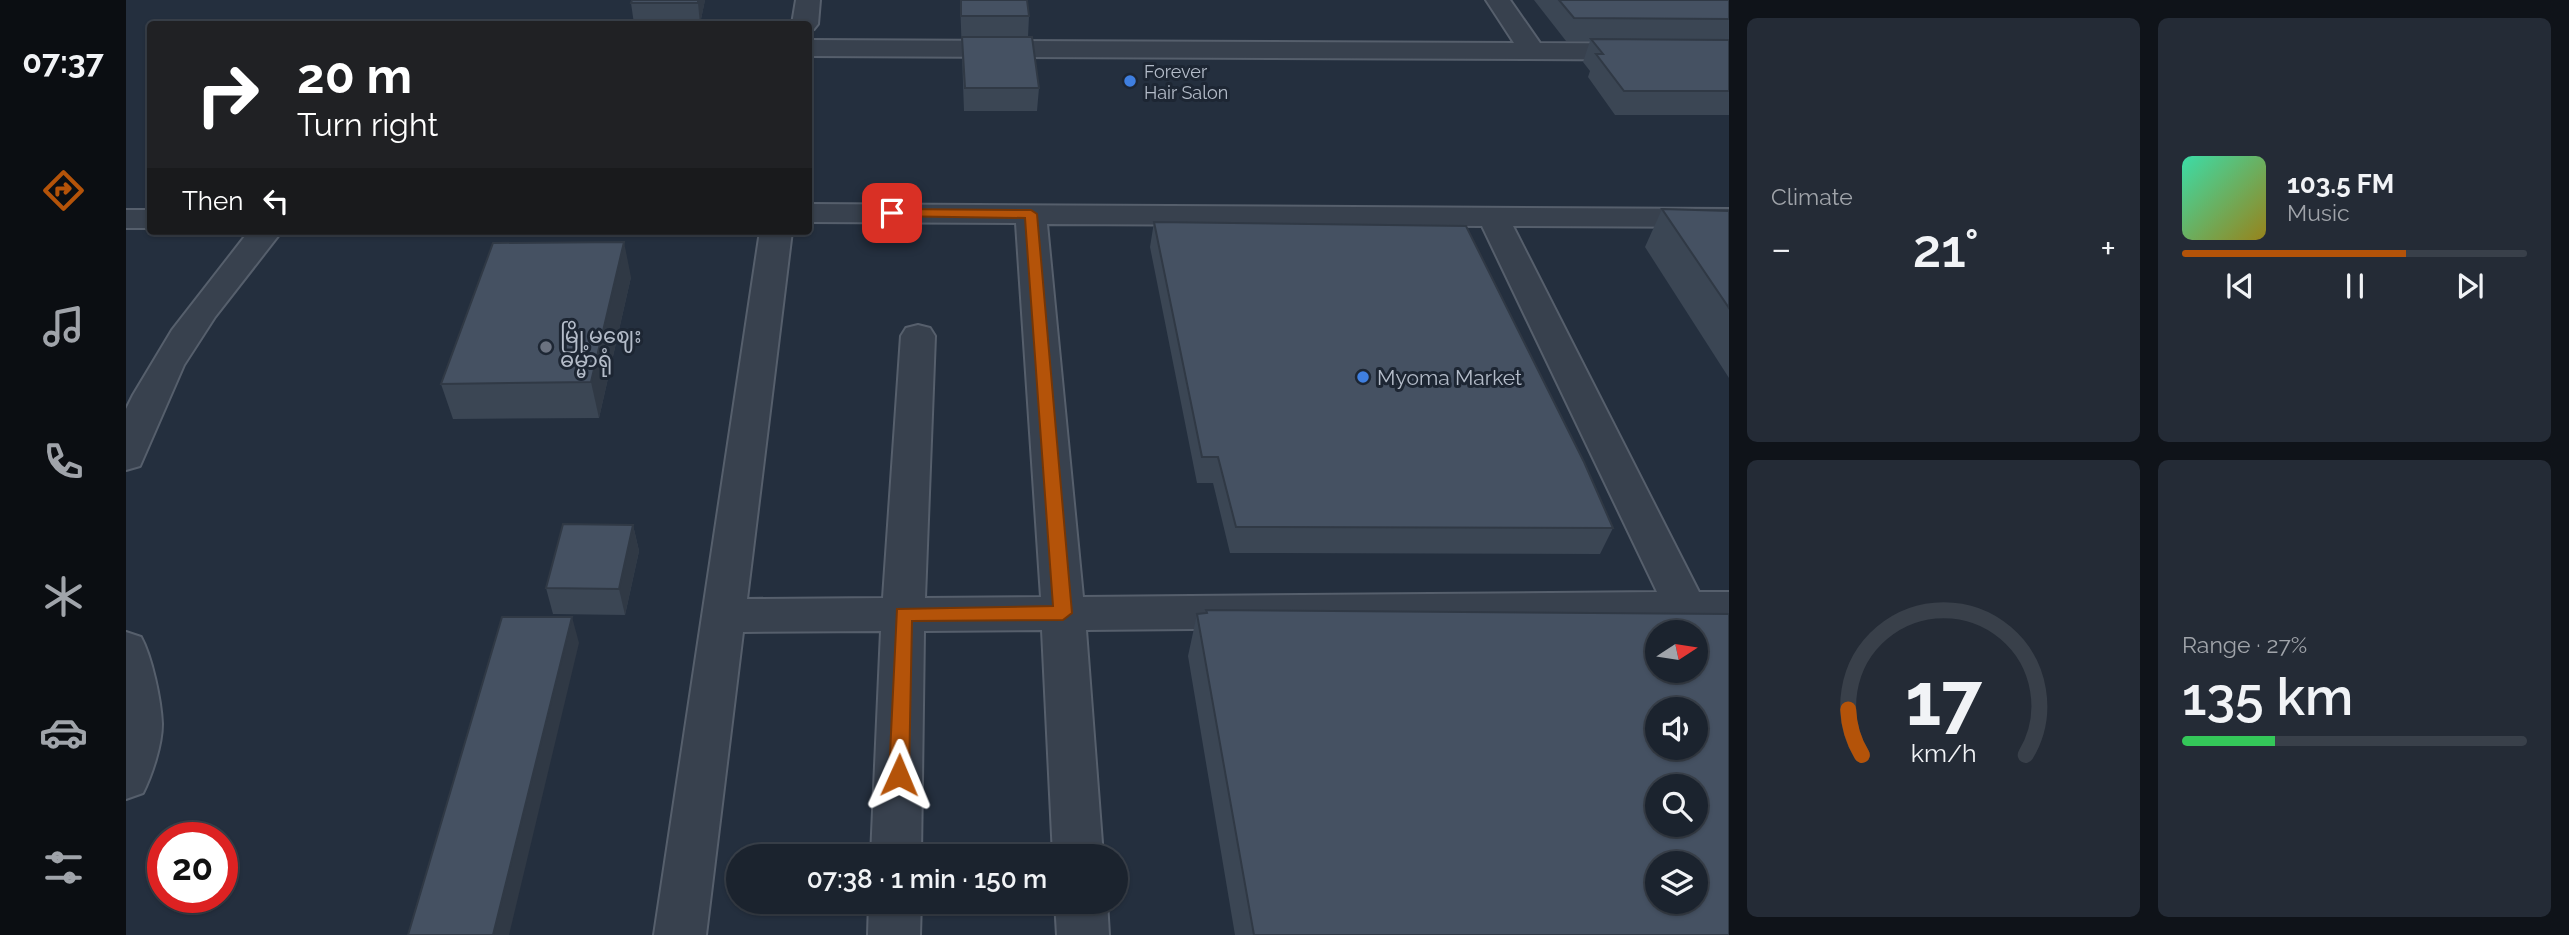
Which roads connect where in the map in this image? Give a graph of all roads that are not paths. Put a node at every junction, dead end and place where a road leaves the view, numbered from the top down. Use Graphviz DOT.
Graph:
graph roads {
  1 [pos="808,0"];
  2 [pos="1498,0"];
  3 [pos="805,21"];
  4 [pos="812,48"];
  5 [pos="1532,51"];
  6 [pos="1729,52"];
  7 [pos="812,213"];
  8 [pos="1031,214"];
  9 [pos="1493,217"];
  10 [pos="1729,218"];
  11 [pos="126,219"];
  12 [pos="147,219"];
  13 [pos="263,235"];
  14 [pos="775,235"];
  15 [pos="918,335"];
  16 [pos="126,457"];
  17 [pos="1729,607"];
  18 [pos="1686,608"];
  19 [pos="1063,613"];
  20 [pos="903,614"];
  21 [pos="724,616"];
  22 [pos="126,649"];
  23 [pos="126,779"];
  24 [pos="897,844"];
  25 [pos="1077,844"];
  26 [pos="895,914"];
  27 [pos="1082,914"];
  28 [pos="680,935"];
  29 [pos="894,935"];
  30 [pos="1083,935"];
  1 -- 3 [label="street"];
  2 -- 5 [label="street"];
  4 -- 5 [label="street"];
  5 -- 6 [label="street"];
  7 -- 8 [label="street"];
  8 -- 9 [label="street"];
  8 -- 19 [label="street"];
  9 -- 10 [label="street"];
  9 -- 18 [label="street"];
  11 -- 12 [label="street"];
  13 -- 16 [label="street"];
  14 -- 21 [label="street"];
  15 -- 20 [label="street"];
  17 -- 18 [label="street"];
  18 -- 19 [label="street"];
  19 -- 20 [label="street"];
  19 -- 25 [label="street"];
  20 -- 21 [label="street"];
  20 -- 24 [label="street"];
  21 -- 28 [label="street"];
  22 -- 23 [label="street"];
  26 -- 29 [label="street"];
  27 -- 30 [label="street"];
}
